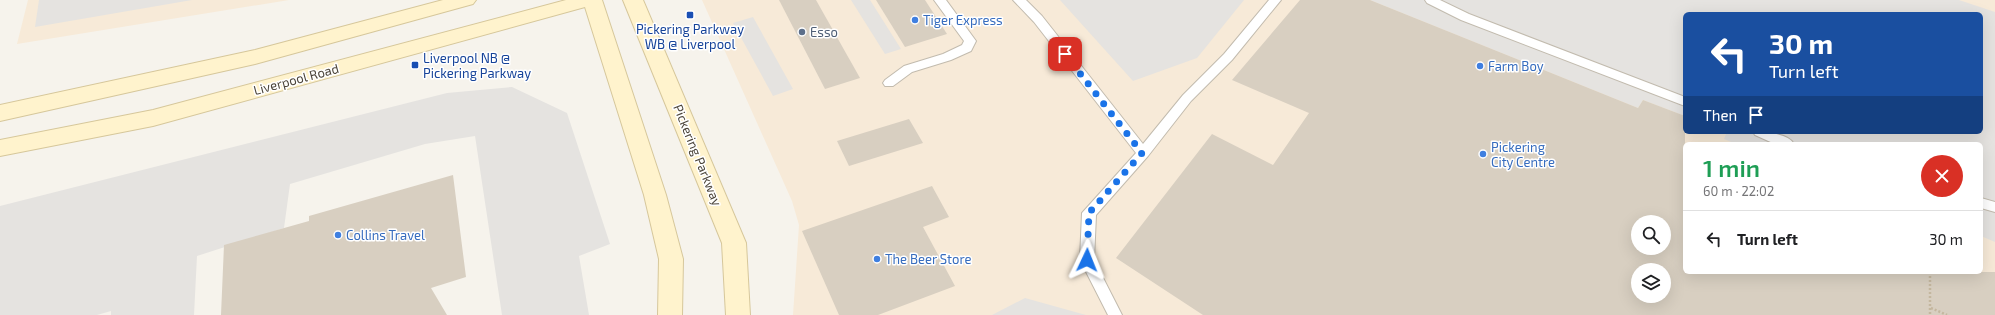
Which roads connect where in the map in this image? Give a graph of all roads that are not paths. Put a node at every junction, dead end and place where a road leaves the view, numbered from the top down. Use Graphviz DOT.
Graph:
graph roads {
  1 [pos="466,0"];
  2 [pos="589,0"];
  3 [pos="592,0"];
  4 [pos="633,0"];
  5 [pos="940,0"];
  6 [pos="1019,0"];
  7 [pos="1275,0"];
  8 [pos="1431,0"];
  9 [pos="889,83"];
  10 [pos="1683,101"];
  11 [pos="0,114"];
  12 [pos="1764,134"];
  13 [pos="1783,142"];
  14 [pos="0,148"];
  15 [pos="1142,153"];
  16 [pos="1983,204"];
  17 [pos="1995,207"];
  18 [pos="670,315"];
  19 [pos="738,315"];
  20 [pos="1115,315"];
  1 -- 11 [label="main road"];
  2 -- 14 [label="main road, Liverpool Road"];
  3 -- 18 [label="main road"];
  4 -- 19 [label="main road, Pickering Parkway"];
  5 -- 9 [label="lane"];
  6 -- 15 [label="lane"];
  7 -- 15 [label="lane"];
  8 -- 10 [label="lane"];
  12 -- 13 [label="lane"];
  15 -- 20 [label="lane"];
  16 -- 17 [label="lane"];
}
